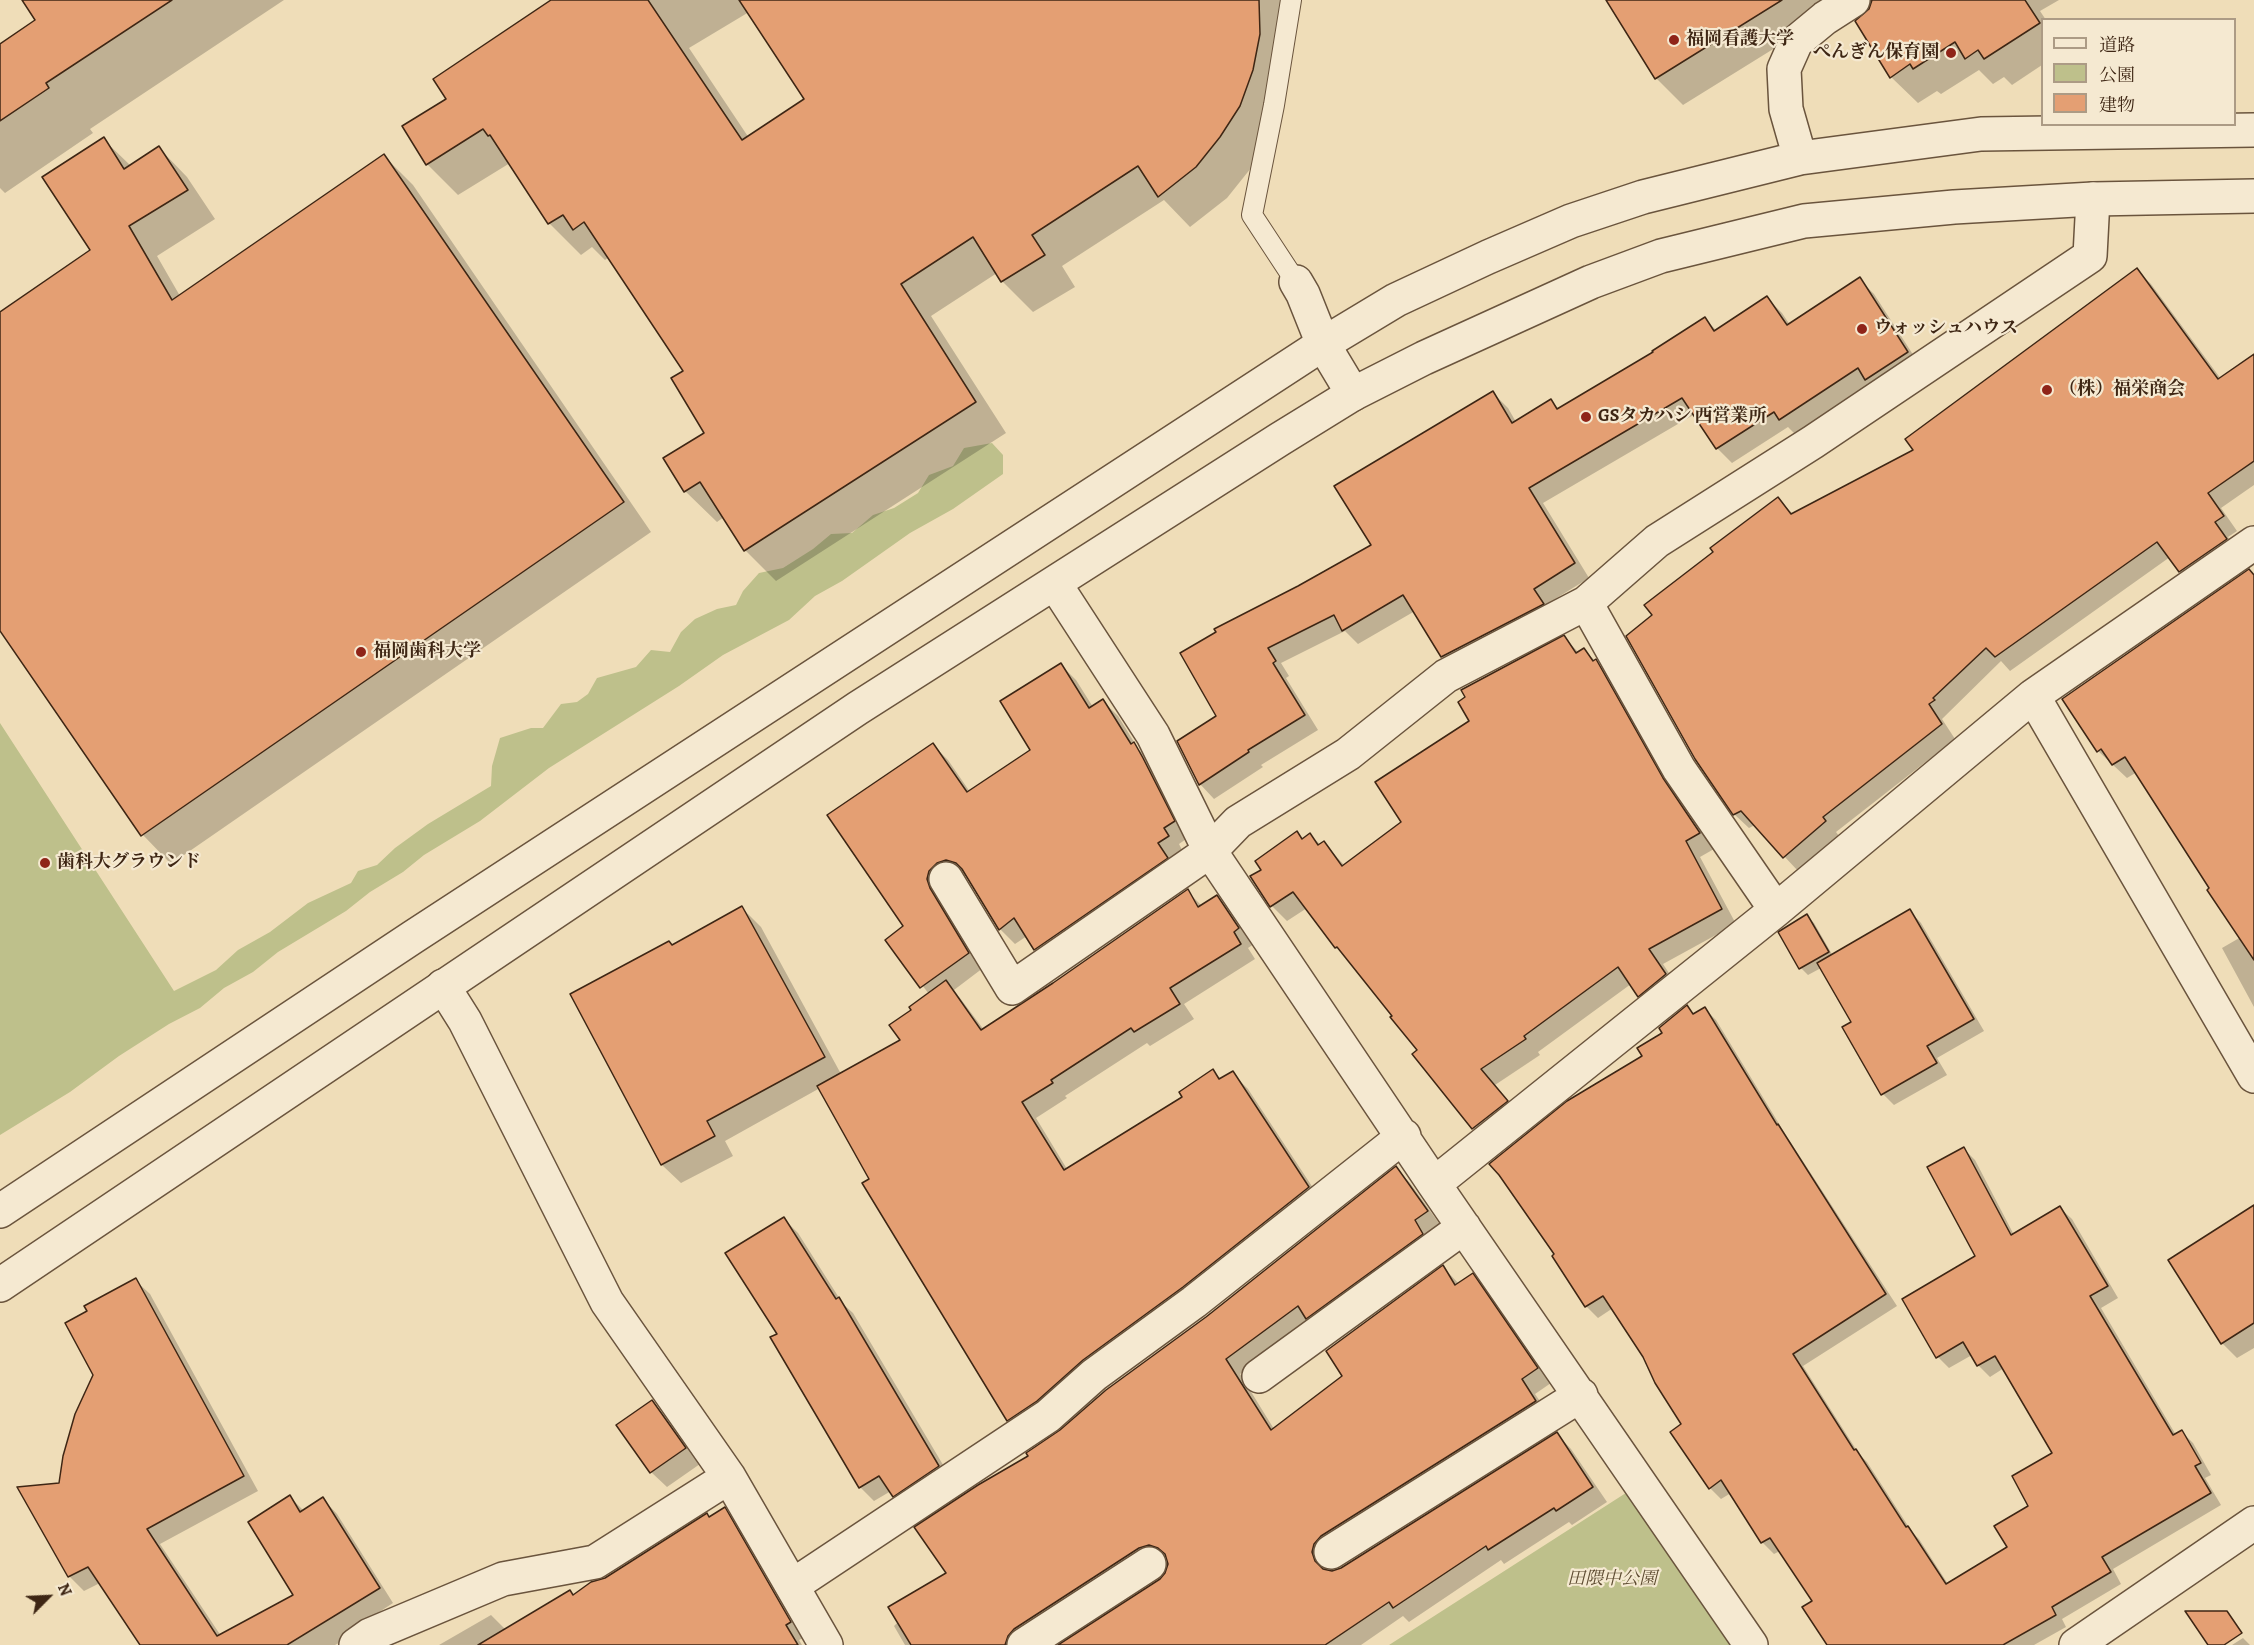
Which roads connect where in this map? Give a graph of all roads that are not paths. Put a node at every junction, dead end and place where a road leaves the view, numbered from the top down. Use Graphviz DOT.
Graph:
graph roads {
  1 [pos="1291,0"];
  2 [pos="1853,0"];
  3 [pos="2254,130"];
  4 [pos="1800,158"];
  5 [pos="2254,196"];
  6 [pos="2093,199"];
  7 [pos="1296,282"];
  8 [pos="1323,344"];
  9 [pos="1353,394"];
  10 [pos="2254,543"];
  11 [pos="1055,584"];
  12 [pos="1586,603"];
  13 [pos="2033,696"];
  14 [pos="1209,850"];
  15 [pos="946,879"];
  16 [pos="1776,910"];
  17 [pos="443,986"];
  18 [pos="2254,1076"];
  19 [pos="1404,1136"];
  20 [pos="1434,1184"];
  21 [pos="0,1211"];
  22 [pos="1464,1227"];
  23 [pos="0,1285"];
  24 [pos="1258,1376"];
  25 [pos="1581,1395"];
  26 [pos="729,1477"];
  27 [pos="2254,1523"];
  28 [pos="1331,1552"];
  29 [pos="1149,1564"];
  30 [pos="792,1586"];
  31 [pos="356,1645"];
  32 [pos="826,1645"];
  33 [pos="1024,1645"];
  34 [pos="1751,1645"];
  35 [pos="2076,1645"];
  1 -- 7 [label="lane"];
  2 -- 4 [label="street"];
  3 -- 4 [label="street"];
  4 -- 8 [label="street"];
  5 -- 6 [label="street"];
  6 -- 9 [label="street"];
  6 -- 12 [label="street"];
  7 -- 8 [label="street"];
  8 -- 9 [label="street"];
  8 -- 21 [label="street"];
  9 -- 11 [label="street"];
  10 -- 13 [label="street"];
  11 -- 14 [label="street"];
  11 -- 17 [label="street"];
  12 -- 14 [label="street"];
  12 -- 16 [label="street"];
  13 -- 16 [label="street"];
  13 -- 18 [label="street"];
  14 -- 15 [label="street"];
  14 -- 19 [label="street"];
  16 -- 20 [label="street"];
  17 -- 23 [label="street"];
  17 -- 26 [label="street"];
  19 -- 20 [label="street"];
  19 -- 30 [label="street"];
  20 -- 22 [label="street"];
  22 -- 24 [label="street"];
  22 -- 25 [label="street"];
  25 -- 28 [label="street"];
  25 -- 34 [label="street"];
  26 -- 30 [label="street"];
  26 -- 31 [label="street"];
  27 -- 35 [label="street"];
  29 -- 33 [label="street"];
  30 -- 32 [label="street"];
}
